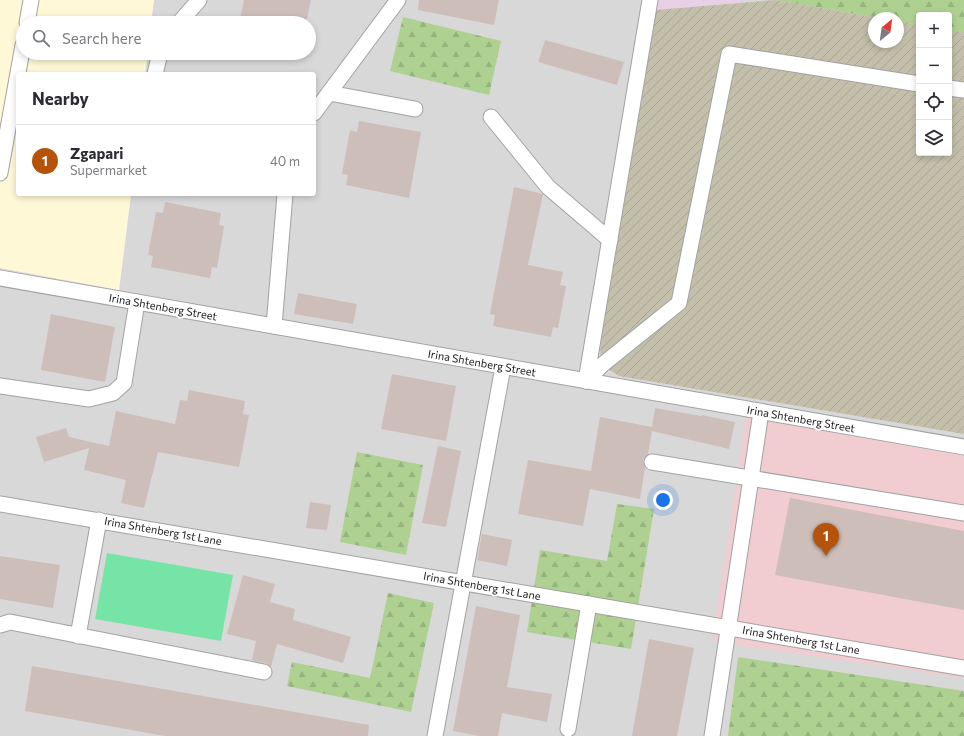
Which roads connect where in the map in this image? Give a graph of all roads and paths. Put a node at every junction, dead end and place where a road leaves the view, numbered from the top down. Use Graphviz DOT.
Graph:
graph roads {
  1 [pos="31,0"];
  2 [pos="199,0"];
  3 [pos="398,0"];
  4 [pos="650,0"];
  5 [pos="28,16"];
  6 [pos="185,16"];
  7 [pos="20,60"];
  8 [pos="158,60"];
  9 [pos="18,72"];
  10 [pos="155,72"];
  11 [pos="16,84"];
  12 [pos="916,84"];
  13 [pos="952,88"];
  14 [pos="964,90"];
  15 [pos="329,93"];
  16 [pos="415,109"];
  17 [pos="316,110"];
  18 [pos="491,117"];
  19 [pos="0,173"];
  20 [pos="285,196"];
  21 [pos="610,240"];
  22 [pos="0,278"];
  23 [pos="137,302"];
  24 [pos="274,326"];
  25 [pos="503,367"];
  26 [pos="586,381"];
  27 [pos="0,386"];
  28 [pos="761,412"];
  29 [pos="964,447"];
  30 [pos="652,462"];
  31 [pos="751,478"];
  32 [pos="0,504"];
  33 [pos="964,513"];
  34 [pos="99,520"];
  35 [pos="463,582"];
  36 [pos="589,604"];
  37 [pos="0,625"];
  38 [pos="728,628"];
  39 [pos="78,636"];
  40 [pos="964,668"];
  41 [pos="264,672"];
  42 [pos="568,729"];
  43 [pos="435,736"];
  44 [pos="712,736"];
  1 -- 5 [label="lane"];
  2 -- 6 [label="lane"];
  3 -- 15 [label="lane"];
  4 -- 21 [label="lane"];
  7 -- 9 [label="lane"];
  8 -- 10 [label="lane"];
  11 -- 19 [label="lane"];
  12 -- 26 [label="lane"];
  13 -- 14 [label="lane"];
  15 -- 16 [label="lane"];
  15 -- 17 [label="lane"];
  18 -- 21 [label="lane"];
  20 -- 24 [label="lane"];
  21 -- 26 [label="lane"];
  22 -- 23 [label="lane, Irina Shtenberg Street"];
  23 -- 24 [label="lane, Irina Shtenberg Street"];
  23 -- 27 [label="lane"];
  24 -- 25 [label="lane, Irina Shtenberg Street"];
  25 -- 26 [label="lane, Irina Shtenberg Street"];
  25 -- 35 [label="lane"];
  26 -- 28 [label="lane, Irina Shtenberg Street"];
  28 -- 29 [label="lane, Irina Shtenberg Street"];
  28 -- 31 [label="lane"];
  30 -- 31 [label="lane"];
  31 -- 33 [label="lane"];
  31 -- 38 [label="lane"];
  32 -- 34 [label="lane, Irina Shtenberg 1st Lane"];
  34 -- 35 [label="lane, Irina Shtenberg 1st Lane"];
  34 -- 39 [label="lane"];
  35 -- 36 [label="lane, Irina Shtenberg 1st Lane"];
  35 -- 43 [label="lane"];
  36 -- 38 [label="lane, Irina Shtenberg 1st Lane"];
  36 -- 42 [label="lane"];
  37 -- 39 [label="lane"];
  38 -- 40 [label="lane, Irina Shtenberg 1st Lane"];
  38 -- 44 [label="lane"];
  39 -- 41 [label="lane"];
}
